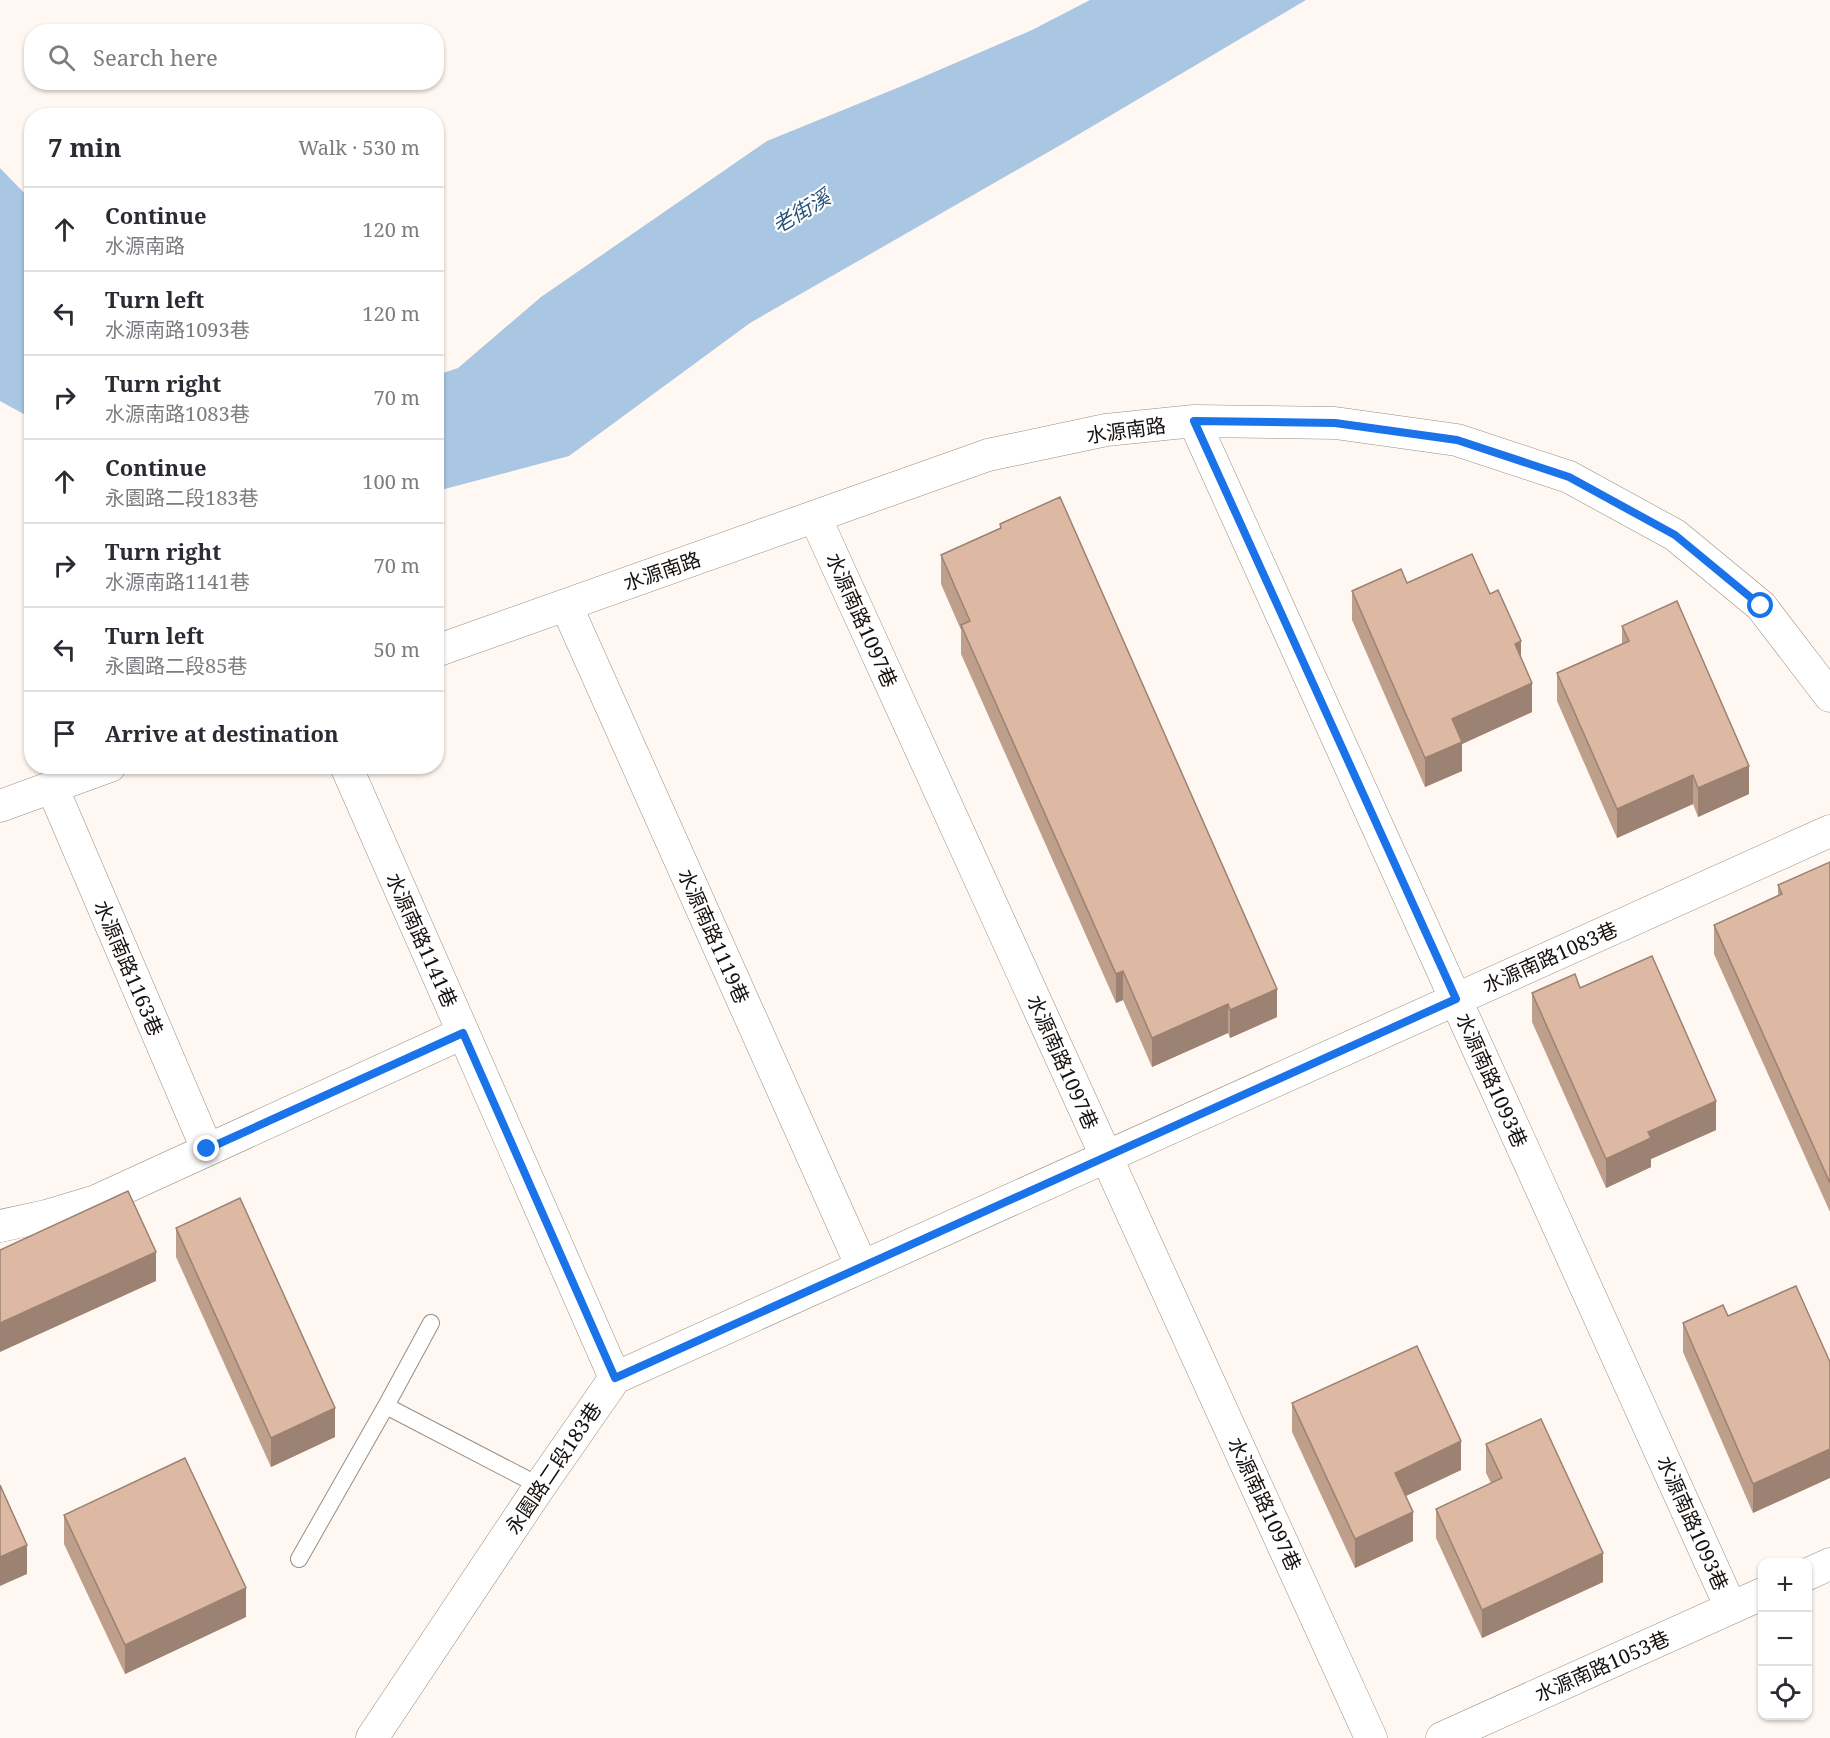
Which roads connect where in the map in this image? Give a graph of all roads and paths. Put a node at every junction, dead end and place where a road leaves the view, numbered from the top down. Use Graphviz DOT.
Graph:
graph roads {
  1 [pos="1194,421"];
  2 [pos="815,517"];
  3 [pos="566,605"];
  4 [pos="444,648"];
  5 [pos="1830,696"];
  6 [pos="88,774"];
  7 [pos="350,774"];
  8 [pos="52,787"];
  9 [pos="0,806"];
  10 [pos="1830,831"];
  11 [pos="1456,999"];
  12 [pos="463,1033"];
  13 [pos="207,1149"];
  14 [pos="1106,1157"];
  15 [pos="0,1226"];
  16 [pos="862,1267"];
  17 [pos="431,1323"];
  18 [pos="615,1378"];
  19 [pos="386,1406"];
  20 [pos="540,1486"];
  21 [pos="299,1559"];
  22 [pos="1830,1564"];
  23 [pos="1812,1572"];
  24 [pos="1758,1596"];
  25 [pos="1731,1608"];
  26 [pos="372,1738"];
  27 [pos="1371,1738"];
  28 [pos="1442,1738"];
  1 -- 2 [label="street, 水源南路"];
  1 -- 5 [label="street, 水源南路"];
  1 -- 11 [label="street, 水源南路1093巷"];
  2 -- 3 [label="street, 水源南路"];
  2 -- 14 [label="street, 水源南路1097巷"];
  3 -- 4 [label="street, 水源南路"];
  3 -- 16 [label="street, 水源南路1119巷"];
  6 -- 8 [label="street"];
  7 -- 12 [label="street, 水源南路1141巷"];
  8 -- 9 [label="street"];
  8 -- 13 [label="street, 水源南路1163巷"];
  10 -- 11 [label="street, 水源南路1083巷"];
  11 -- 14 [label="street, 水源南路1083巷"];
  11 -- 25 [label="street, 水源南路1093巷"];
  12 -- 13 [label="street"];
  12 -- 18 [label="street, 水源南路1141巷"];
  13 -- 15 [label="street"];
  14 -- 16 [label="street"];
  14 -- 27 [label="street, 水源南路1097巷"];
  16 -- 18 [label="street"];
  17 -- 19 [label="lane"];
  18 -- 20 [label="street, 永園路二段183巷"];
  19 -- 20 [label="lane"];
  19 -- 21 [label="lane"];
  20 -- 26 [label="street, 永園路二段183巷"];
  22 -- 23 [label="street"];
  24 -- 25 [label="street, 水源南路1053巷"];
  25 -- 28 [label="street, 水源南路1053巷"];
}
